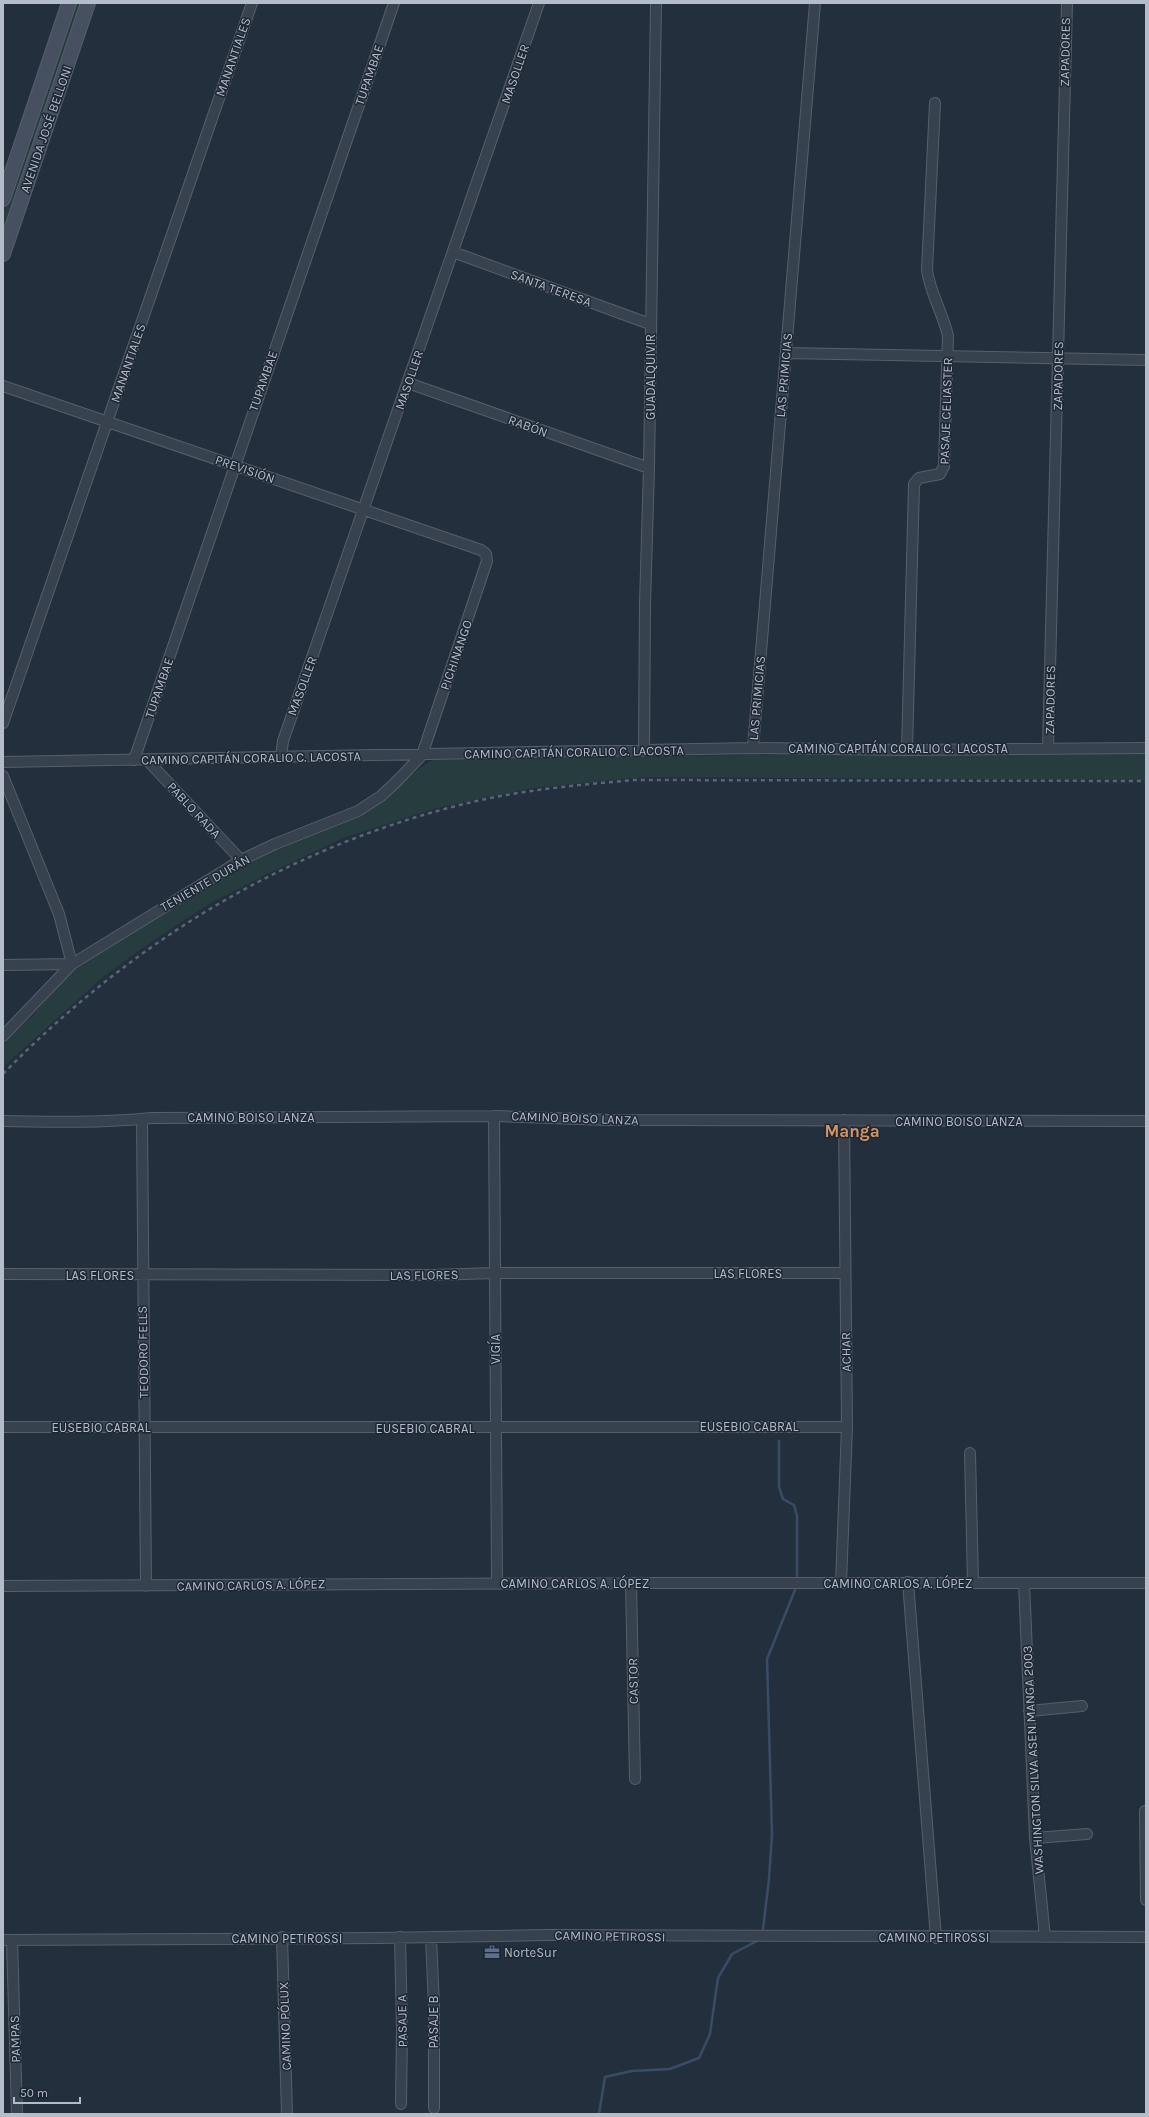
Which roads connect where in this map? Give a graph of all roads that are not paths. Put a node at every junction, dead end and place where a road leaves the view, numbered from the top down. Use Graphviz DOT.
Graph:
graph roads {
  1 [pos="69,3"];
  2 [pos="88,3"];
  3 [pos="252,3"];
  4 [pos="394,3"];
  5 [pos="539,3"];
  6 [pos="656,3"];
  7 [pos="815,3"];
  8 [pos="1067,3"];
  9 [pos="935,103"];
  10 [pos="23,140"];
  11 [pos="40,146"];
  12 [pos="3,199"];
  13 [pos="453,252"];
  14 [pos="3,254"];
  15 [pos="650,324"];
  16 [pos="786,353"];
  17 [pos="948,356"];
  18 [pos="1058,358"];
  19 [pos="1146,360"];
  20 [pos="408,383"];
  21 [pos="3,386"];
  22 [pos="108,422"];
  23 [pos="234,465"];
  24 [pos="649,468"];
  25 [pos="364,510"];
  26 [pos="486,554"];
  27 [pos="3,723"];
  28 [pos="753,748"];
  29 [pos="1048,748"];
  30 [pos="1146,748"];
  31 [pos="907,750"];
  32 [pos="644,751"];
  33 [pos="422,755"];
  34 [pos="281,757"];
  35 [pos="134,760"];
  36 [pos="147,760"];
  37 [pos="3,762"];
  38 [pos="3,776"];
  39 [pos="241,860"];
  40 [pos="72,964"];
  41 [pos="3,965"];
  42 [pos="3,1036"];
  43 [pos="494,1116"];
  44 [pos="142,1119"];
  45 [pos="844,1120"];
  46 [pos="5,1121"];
  47 [pos="1146,1121"];
  48 [pos="494,1273"];
  49 [pos="846,1273"];
  50 [pos="3,1274"];
  51 [pos="142,1275"];
  52 [pos="3,1427"];
  53 [pos="144,1427"];
  54 [pos="847,1427"];
  55 [pos="495,1428"];
  56 [pos="970,1453"];
  57 [pos="631,1582"];
  58 [pos="908,1582"];
  59 [pos="974,1582"];
  60 [pos="497,1583"];
  61 [pos="841,1583"];
  62 [pos="1024,1583"];
  63 [pos="1146,1583"];
  64 [pos="3,1586"];
  65 [pos="146,1586"];
  66 [pos="1082,1706"];
  67 [pos="1029,1711"];
  68 [pos="634,1779"];
  69 [pos="1145,1811"];
  70 [pos="1087,1834"];
  71 [pos="1035,1838"];
  72 [pos="1146,1900"];
  73 [pos="282,1937"];
  74 [pos="400,1937"];
  75 [pos="431,1937"];
  76 [pos="1045,1937"];
  77 [pos="1146,1937"];
  78 [pos="936,1938"];
  79 [pos="8,1940"];
  80 [pos="401,2104"];
  81 [pos="434,2108"];
  82 [pos="17,2114"];
  83 [pos="287,2114"];
  1 -- 10 [label="main road, AVENIDA JOSÉ BELLONI"];
  2 -- 11 [label="main road, AVENIDA JOSÉ BELLONI"];
  3 -- 22 [label="street, MANANTIALES"];
  4 -- 23 [label="street, TUPAMBAE"];
  5 -- 13 [label="street, MASOLLER"];
  6 -- 15 [label="street, GUADALQUIVIR"];
  7 -- 16 [label="street, LAS PRIMICIAS"];
  8 -- 18 [label="street, ZAPADORES"];
  9 -- 17 [label="street, PASAJE CELIASTER"];
  10 -- 11 [label="main road"];
  10 -- 12 [label="main road, AVENIDA JOSÉ BELLONI"];
  11 -- 14 [label="main road, AVENIDA JOSÉ BELLONI"];
  13 -- 15 [label="street, SANTA TERESA"];
  13 -- 20 [label="street, MASOLLER"];
  15 -- 24 [label="street, GUADALQUIVIR"];
  16 -- 17 [label="street"];
  16 -- 28 [label="street, LAS PRIMICIAS"];
  17 -- 18 [label="street"];
  17 -- 31 [label="street, PASAJE CELIASTER"];
  18 -- 19 [label="street"];
  18 -- 29 [label="street, ZAPADORES"];
  20 -- 24 [label="street, RABÓN"];
  20 -- 25 [label="street, MASOLLER"];
  21 -- 22 [label="street, PREVISIÓN"];
  22 -- 23 [label="street, PREVISIÓN"];
  22 -- 27 [label="street, MANANTIALES"];
  23 -- 25 [label="street, PREVISIÓN"];
  23 -- 35 [label="street, TUPAMBAE"];
  24 -- 32 [label="street, GUADALQUIVIR"];
  25 -- 26 [label="street, PREVISIÓN"];
  25 -- 34 [label="street, MASOLLER"];
  26 -- 33 [label="street, PICHINANGO"];
  28 -- 31 [label="street, CAMINO CAPITÁN CORALIO C. LACOSTA"];
  28 -- 32 [label="street, CAMINO CAPITÁN CORALIO C. LACOSTA"];
  29 -- 30 [label="street, CAMINO CAPITÁN CORALIO C. LACOSTA"];
  29 -- 31 [label="street, CAMINO CAPITÁN CORALIO C. LACOSTA"];
  32 -- 33 [label="street, CAMINO CAPITÁN CORALIO C. LACOSTA"];
  33 -- 34 [label="street, CAMINO CAPITÁN CORALIO C. LACOSTA"];
  33 -- 39 [label="street, TENIENTE DURÁN"];
  34 -- 36 [label="street, CAMINO CAPITÁN CORALIO C. LACOSTA"];
  35 -- 36 [label="street, CAMINO CAPITÁN CORALIO C. LACOSTA"];
  35 -- 37 [label="street, CAMINO CAPITÁN CORALIO C. LACOSTA"];
  36 -- 39 [label="street, PABLO RADA"];
  38 -- 40 [label="street"];
  39 -- 40 [label="street, TENIENTE DURÁN"];
  40 -- 41 [label="street"];
  40 -- 42 [label="street, TENIENTE DURÁN"];
  43 -- 44 [label="street, CAMINO BOISO LANZA"];
  43 -- 45 [label="street, CAMINO BOISO LANZA"];
  43 -- 48 [label="street, VIGÍA"];
  44 -- 46 [label="street, CAMINO BOISO LANZA"];
  44 -- 51 [label="street, TEODORO FELLS"];
  45 -- 47 [label="street, CAMINO BOISO LANZA"];
  45 -- 49 [label="street, ACHAR"];
  48 -- 49 [label="street, LAS FLORES"];
  48 -- 51 [label="street, LAS FLORES"];
  48 -- 55 [label="street, VIGÍA"];
  49 -- 54 [label="street, ACHAR"];
  50 -- 51 [label="street, LAS FLORES"];
  51 -- 53 [label="street, TEODORO FELLS"];
  52 -- 53 [label="street, EUSEBIO CABRAL"];
  53 -- 55 [label="street, EUSEBIO CABRAL"];
  53 -- 65 [label="street, TEODORO FELLS"];
  54 -- 55 [label="street, EUSEBIO CABRAL"];
  54 -- 61 [label="street, ACHAR"];
  55 -- 60 [label="street, VIGÍA"];
  56 -- 59 [label="street"];
  57 -- 60 [label="street, CAMINO CARLOS A. LÓPEZ"];
  57 -- 61 [label="street, CAMINO CARLOS A. LÓPEZ"];
  57 -- 68 [label="street, CASTOR"];
  58 -- 59 [label="street, CAMINO CARLOS A. LÓPEZ"];
  58 -- 61 [label="street, CAMINO CARLOS A. LÓPEZ"];
  58 -- 78 [label="street"];
  59 -- 62 [label="street, CAMINO CARLOS A. LÓPEZ"];
  60 -- 65 [label="street, CAMINO CARLOS A. LÓPEZ"];
  62 -- 63 [label="street, CAMINO CARLOS A. LÓPEZ"];
  62 -- 67 [label="street, WASHINGTON SILVA ASEN MANGA 2003"];
  64 -- 65 [label="street, CAMINO CARLOS A. LÓPEZ"];
  66 -- 67 [label="street"];
  67 -- 71 [label="street, WASHINGTON SILVA ASEN MANGA 2003"];
  69 -- 72 [label="street"];
  70 -- 71 [label="street"];
  71 -- 76 [label="street, WASHINGTON SILVA ASEN MANGA 2003"];
  73 -- 74 [label="street, CAMINO PETIROSSI"];
  73 -- 79 [label="street, CAMINO PETIROSSI"];
  73 -- 83 [label="street, CAMINO PÓLUX"];
  74 -- 75 [label="street, CAMINO PETIROSSI"];
  74 -- 80 [label="street, PASAJE A"];
  75 -- 78 [label="street, CAMINO PETIROSSI"];
  75 -- 81 [label="street, PASAJE B"];
  76 -- 77 [label="street, CAMINO PETIROSSI"];
  76 -- 78 [label="street, CAMINO PETIROSSI"];
  79 -- 82 [label="street, PAMPAS"];
}
